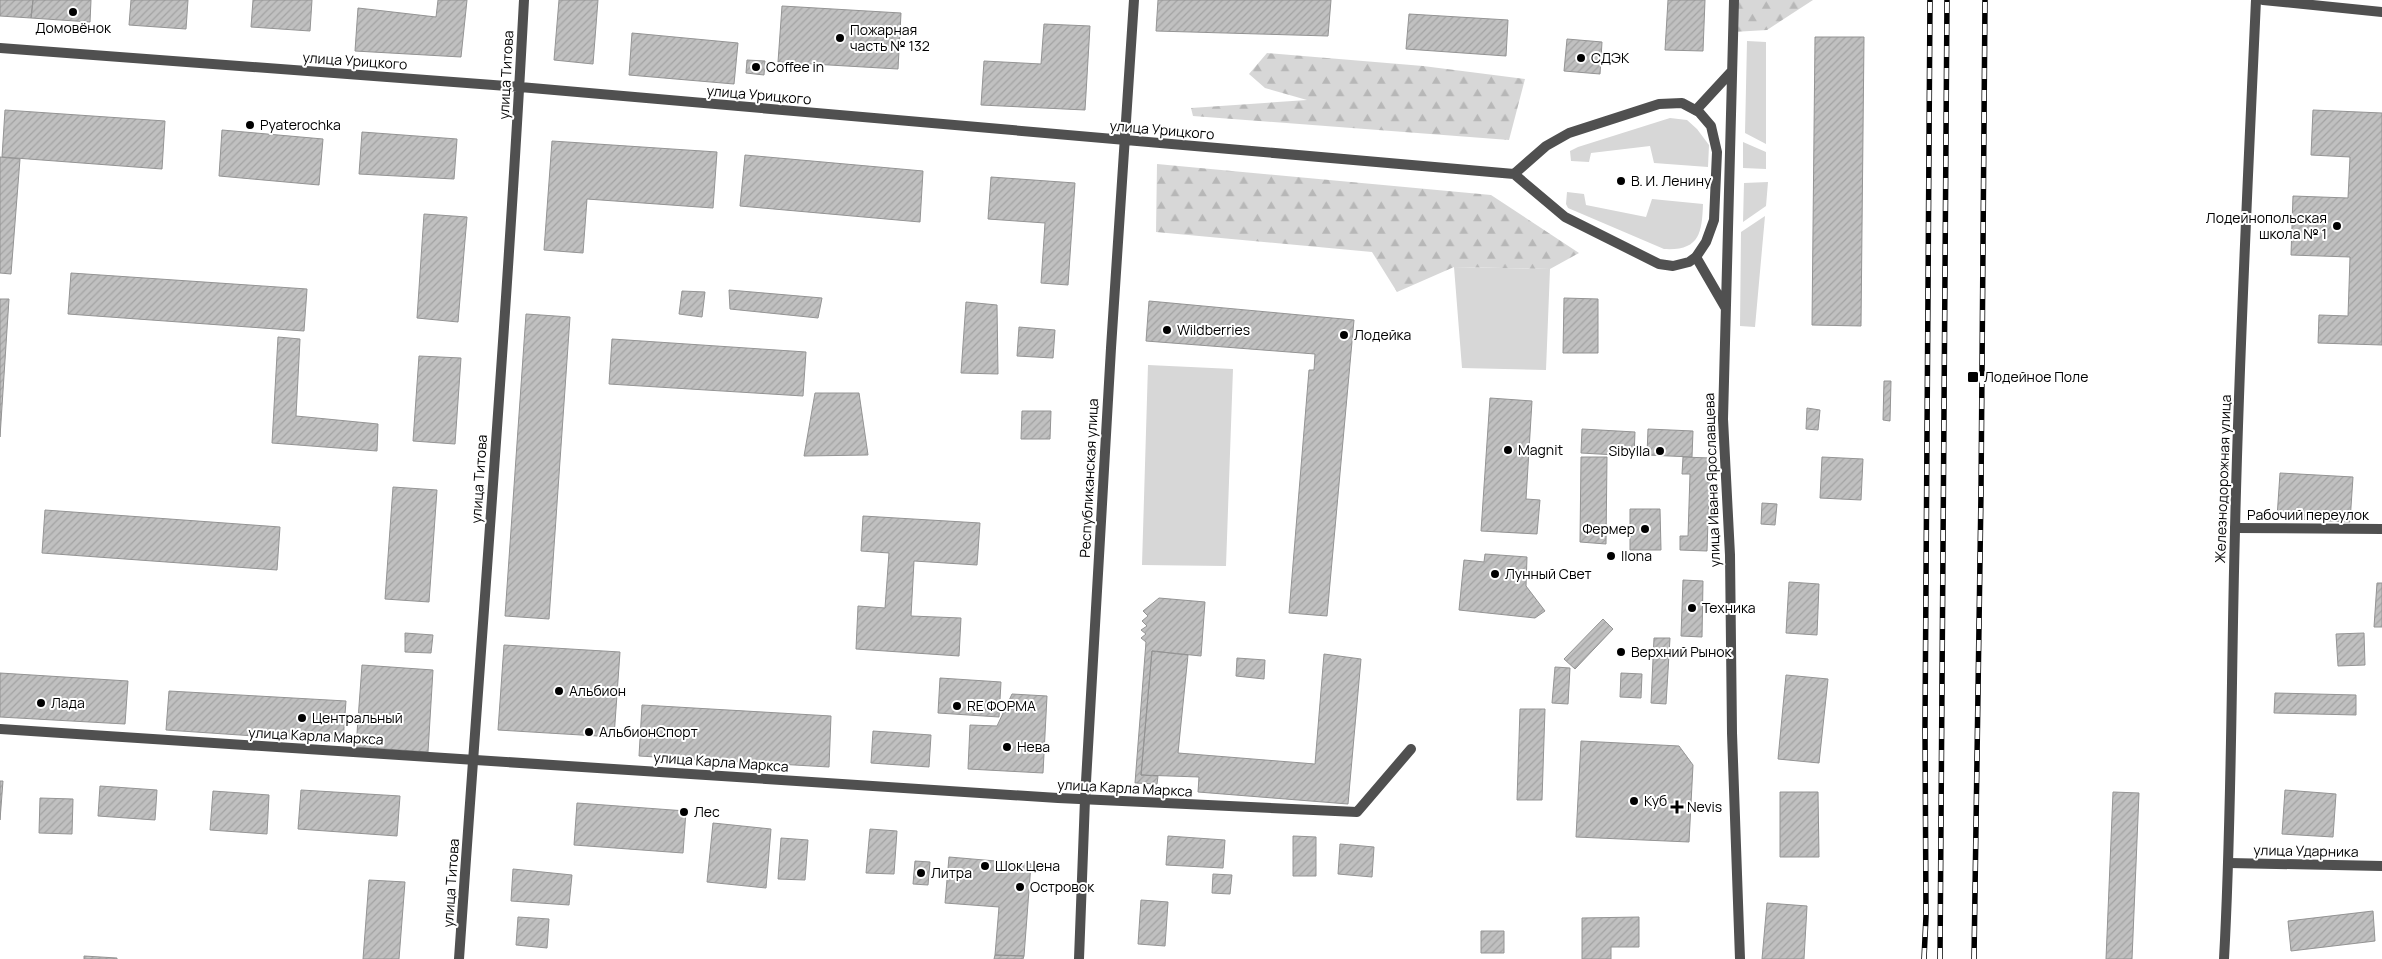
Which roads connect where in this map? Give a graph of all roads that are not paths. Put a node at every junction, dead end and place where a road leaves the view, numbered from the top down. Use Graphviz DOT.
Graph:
graph roads {
  1 [pos="524,0"];
  2 [pos="1134,0"];
  3 [pos="1734,0"];
  4 [pos="2256,0"];
  5 [pos="2263,0"];
  6 [pos="2382,12"];
  7 [pos="0,48"];
  8 [pos="1732,71"];
  9 [pos="520,87"];
  10 [pos="1696,110"];
  11 [pos="1125,141"];
  12 [pos="1514,174"];
  13 [pos="1696,257"];
  14 [pos="1725,307"];
  15 [pos="2234,528"];
  16 [pos="2382,529"];
  17 [pos="0,729"];
  18 [pos="1411,749"];
  19 [pos="473,759"];
  20 [pos="1085,798"];
  21 [pos="2229,863"];
  22 [pos="2382,866"];
  23 [pos="459,959"];
  24 [pos="1079,959"];
  25 [pos="1740,959"];
  26 [pos="2224,959"];
  1 -- 9 [label="street, улица Титова"];
  2 -- 11 [label="street, Республиканская улица"];
  3 -- 8 [label="street, улица Ивана Ярославцева"];
  4 -- 15 [label="street, Железнодорожная улица"];
  5 -- 6 [label="street"];
  7 -- 9 [label="street, улица Урицкого"];
  8 -- 10 [label="street"];
  8 -- 14 [label="street, улица Ивана Ярославцева"];
  9 -- 11 [label="street, улица Урицкого"];
  9 -- 19 [label="street, улица Титова"];
  10 -- 12 [label="street"];
  10 -- 13 [label="street"];
  11 -- 12 [label="street, улица Урицкого"];
  11 -- 20 [label="street, Республиканская улица"];
  12 -- 13 [label="street"];
  13 -- 14 [label="street"];
  14 -- 25 [label="street, улица Ивана Ярославцева"];
  15 -- 16 [label="street, Рабочий переулок"];
  15 -- 21 [label="street, Железнодорожная улица"];
  17 -- 19 [label="street, улица Карла Маркса"];
  18 -- 20 [label="street, улица Карла Маркса"];
  19 -- 20 [label="street, улица Карла Маркса"];
  19 -- 23 [label="street, улица Титова"];
  20 -- 24 [label="street, Республиканская улица"];
  21 -- 22 [label="street, улица Ударника"];
  21 -- 26 [label="street, Железнодорожная улица"];
}
